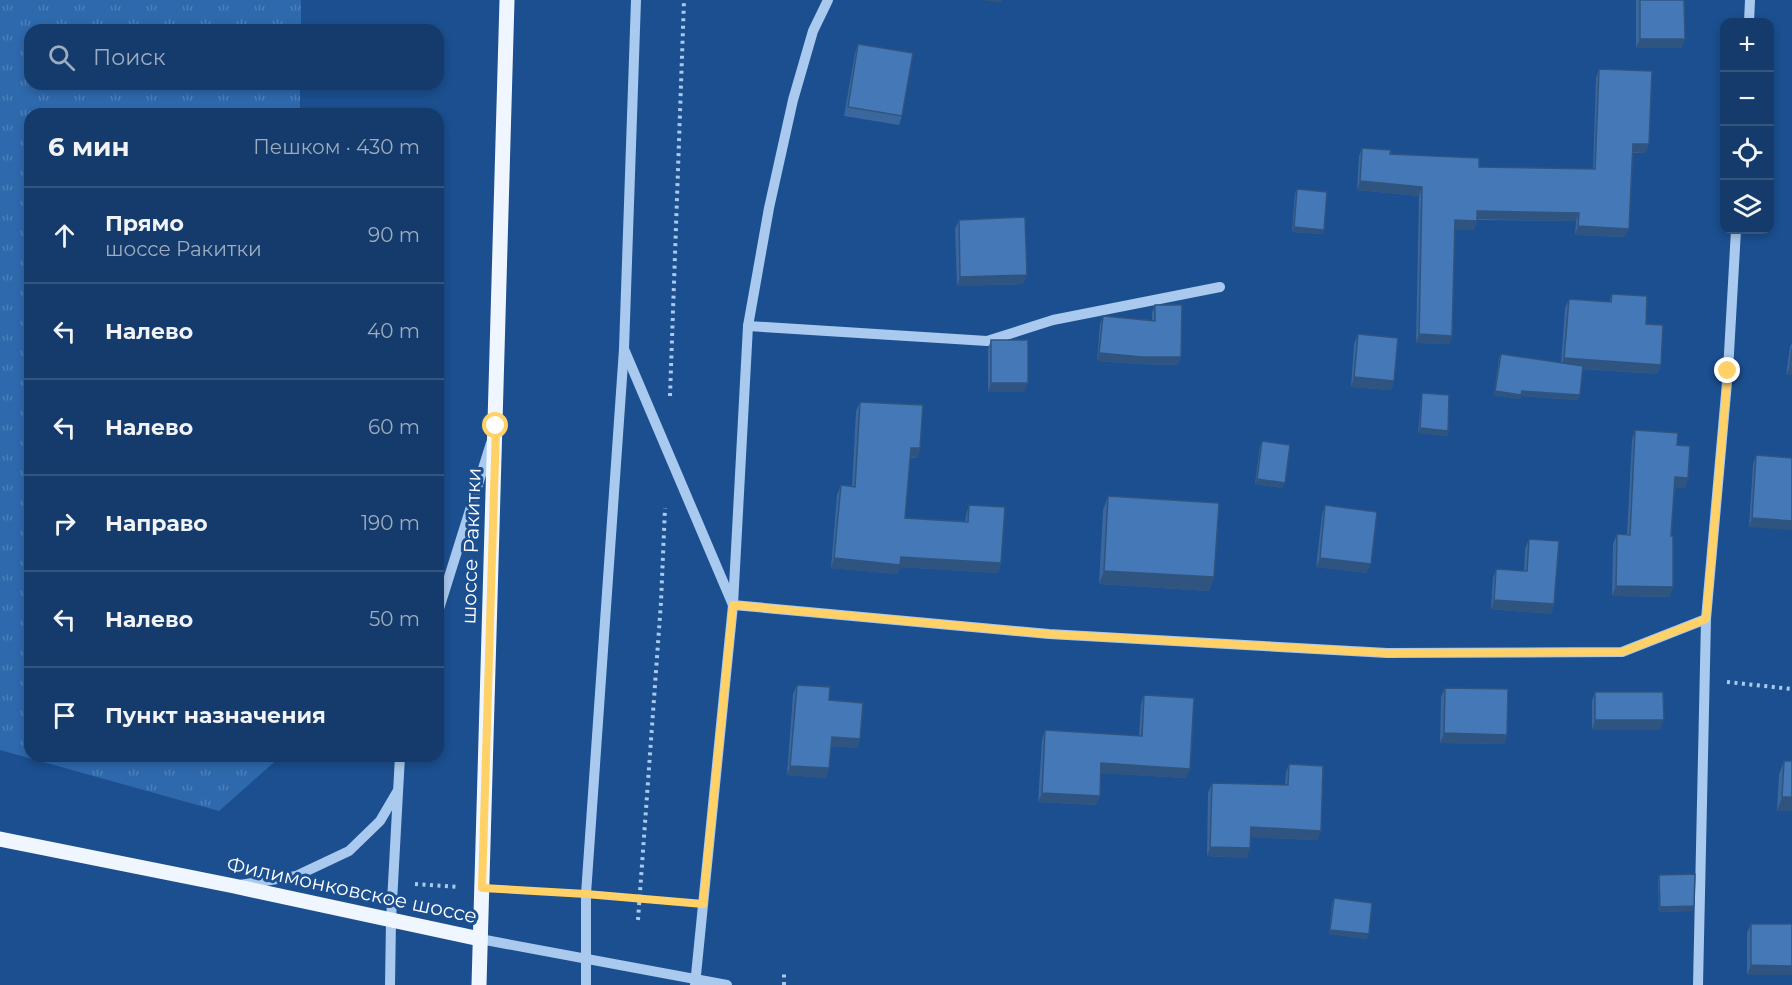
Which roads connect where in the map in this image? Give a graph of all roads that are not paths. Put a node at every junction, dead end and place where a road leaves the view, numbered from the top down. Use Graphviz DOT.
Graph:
graph roads {
  1 [pos="507,0"];
  2 [pos="636,0"];
  3 [pos="828,0"];
  4 [pos="1750,0"];
  5 [pos="1749,18"];
  6 [pos="1736,234"];
  7 [pos="1220,287"];
  8 [pos="748,326"];
  9 [pos="624,349"];
  10 [pos="496,426"];
  11 [pos="444,593"];
  12 [pos="733,605"];
  13 [pos="1706,619"];
  14 [pos="400,762"];
  15 [pos="398,790"];
  16 [pos="0,839"];
  17 [pos="234,886"];
  18 [pos="391,920"];
  19 [pos="480,939"];
  20 [pos="586,958"];
  21 [pos="696,982"];
  22 [pos="390,985"];
  23 [pos="479,985"];
  24 [pos="586,985"];
  25 [pos="728,985"];
  26 [pos="1698,985"];
  1 -- 10 [label="main road, шоссе Ракитки"];
  2 -- 9 [label="street"];
  3 -- 8 [label="street"];
  4 -- 5 [label="street"];
  6 -- 13 [label="street"];
  7 -- 8 [label="street"];
  8 -- 12 [label="street"];
  9 -- 12 [label="street"];
  9 -- 20 [label="street"];
  10 -- 11 [label="street"];
  10 -- 19 [label="main road, шоссе Ракитки"];
  12 -- 13 [label="street"];
  12 -- 21 [label="street"];
  13 -- 26 [label="street"];
  14 -- 15 [label="street"];
  15 -- 17 [label="street"];
  15 -- 18 [label="street"];
  16 -- 17 [label="main road, Филимонковское шоссе"];
  17 -- 18 [label="main road, Филимонковское шоссе"];
  18 -- 19 [label="main road, Филимонковское шоссе"];
  18 -- 22 [label="street"];
  19 -- 20 [label="street, Филимонковское шоссе"];
  19 -- 23 [label="main road, шоссе Ракитки"];
  20 -- 21 [label="street, Филимонковское шоссе"];
  20 -- 24 [label="street"];
  21 -- 25 [label="street, Филимонковское шоссе"];
}
